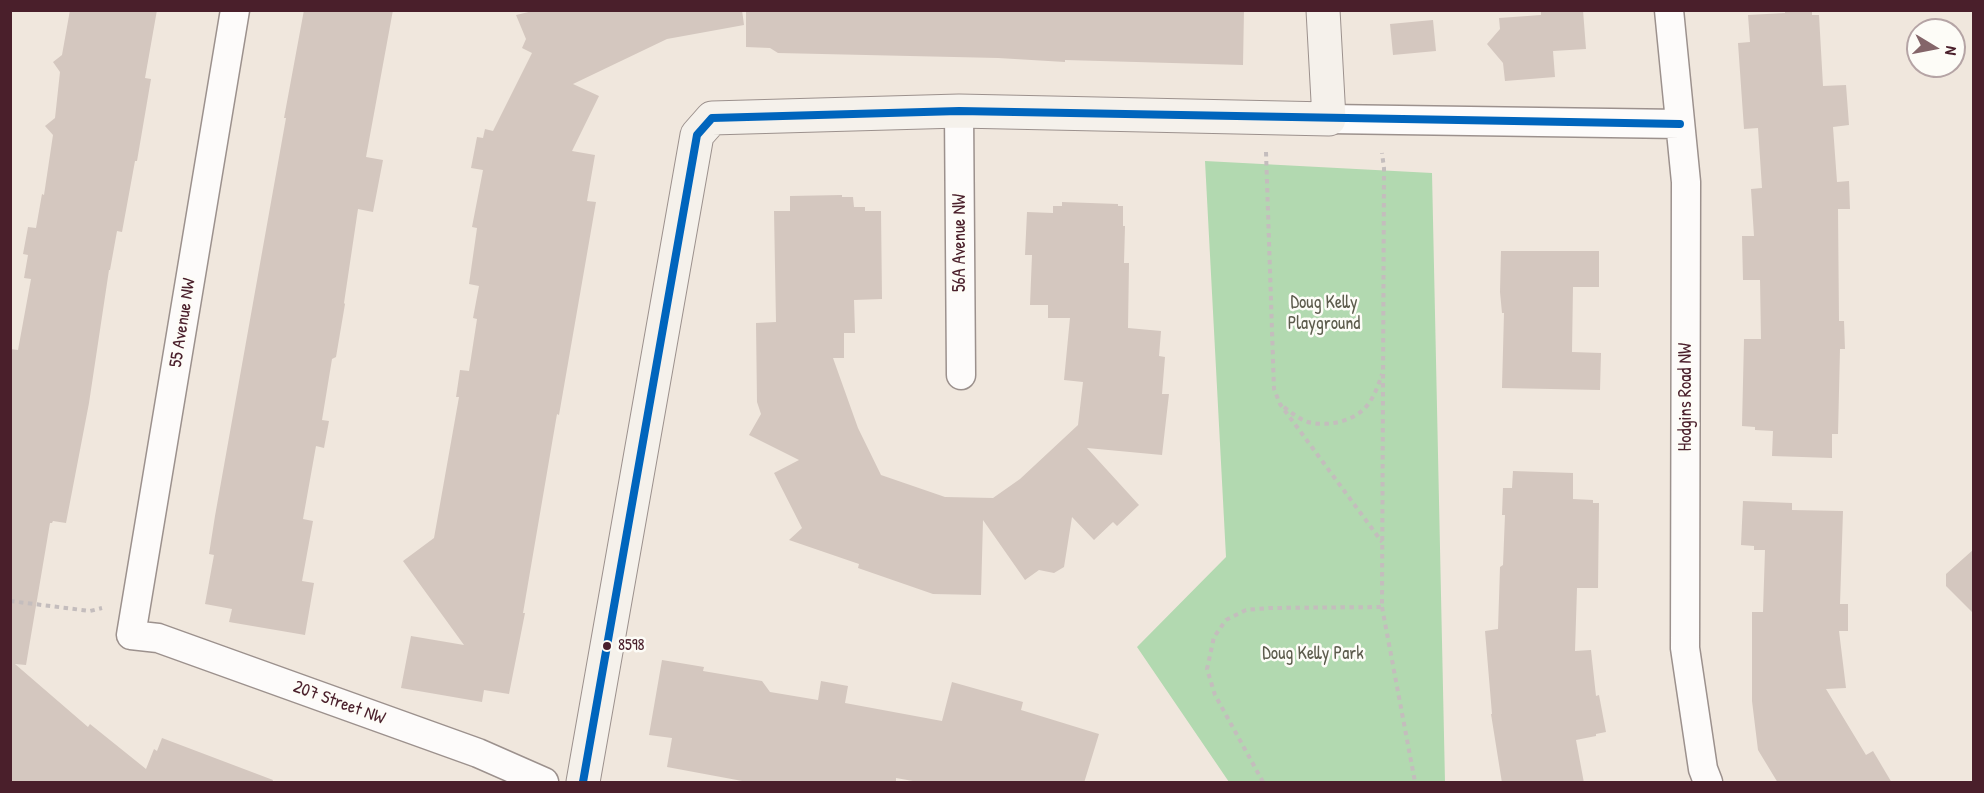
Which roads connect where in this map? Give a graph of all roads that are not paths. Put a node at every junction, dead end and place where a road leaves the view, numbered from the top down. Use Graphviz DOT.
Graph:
graph roads {
  1 [pos="235,10"];
  2 [pos="1323,10"];
  3 [pos="1669,10"];
  4 [pos="959,111"];
  5 [pos="1329,118"];
  6 [pos="1680,124"];
  7 [pos="961,375"];
  8 [pos="131,635"];
  9 [pos="544,783"];
  10 [pos="583,783"];
  11 [pos="1707,783"];
  1 -- 8 [label="street, 55 Avenue NW"];
  2 -- 5 [label="street"];
  3 -- 6 [label="street, Hodgins Road NW"];
  4 -- 5 [label="street"];
  4 -- 7 [label="street, 56A Avenue NW"];
  4 -- 10 [label="street"];
  5 -- 6 [label="street"];
  6 -- 11 [label="street, Hodgins Road NW"];
  8 -- 9 [label="street, 207 Street NW"];
}
